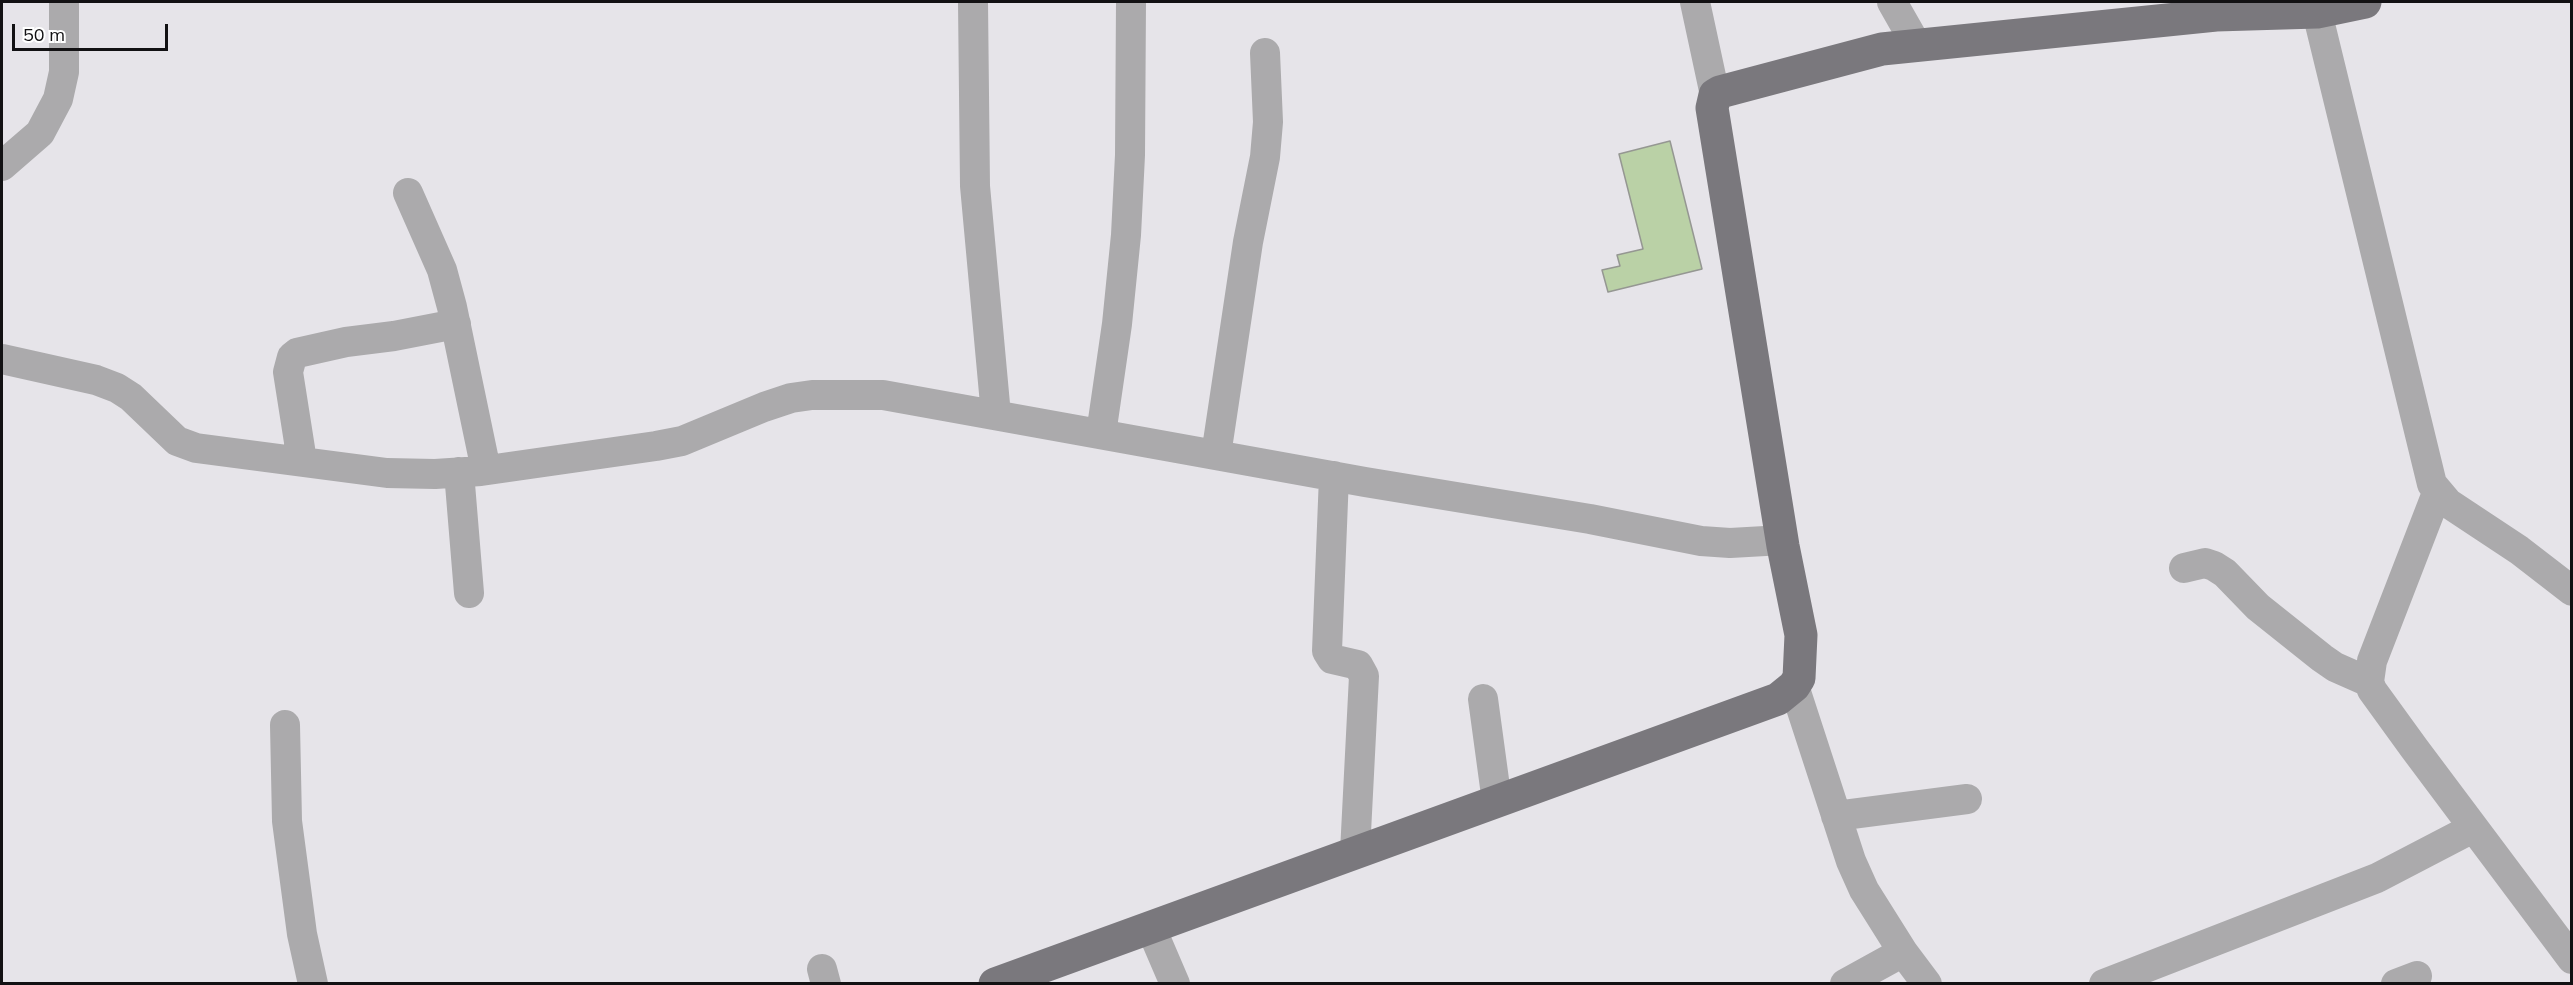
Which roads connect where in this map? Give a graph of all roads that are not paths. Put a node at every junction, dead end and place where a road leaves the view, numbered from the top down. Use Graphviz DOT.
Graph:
graph roads {
  1 [pos="64,2"];
  2 [pos="972,2"];
  3 [pos="1131,2"];
  4 [pos="1695,2"];
  5 [pos="1892,2"];
  6 [pos="2365,2"];
  7 [pos="2317,12"];
  8 [pos="1917,46"];
  9 [pos="1265,53"];
  10 [pos="1715,95"];
  11 [pos="2,166"];
  12 [pos="408,193"];
  13 [pos="456,324"];
  14 [pos="7,360"];
  15 [pos="996,415"];
  16 [pos="1101,434"];
  17 [pos="1216,455"];
  18 [pos="302,461"];
  19 [pos="473,471"];
  20 [pos="1334,476"];
  21 [pos="2437,494"];
  22 [pos="1782,540"];
  23 [pos="2184,568"];
  24 [pos="2571,591"];
  25 [pos="469,593"];
  26 [pos="2369,682"];
  27 [pos="1794,686"];
  28 [pos="1483,699"];
  29 [pos="285,725"];
  30 [pos="1967,799"];
  31 [pos="1497,802"];
  32 [pos="1836,816"];
  33 [pos="2473,828"];
  34 [pos="1355,852"];
  35 [pos="1151,928"];
  36 [pos="1903,952"];
  37 [pos="2571,959"];
  38 [pos="313,984"];
  39 [pos="995,984"];
  40 [pos="1175,984"];
  41 [pos="1845,984"];
  42 [pos="1927,984"];
  43 [pos="2104,984"];
  1 -- 11 [label="street"];
  2 -- 15 [label="street"];
  3 -- 16 [label="street"];
  4 -- 10 [label="street"];
  5 -- 8 [label="street"];
  6 -- 7 [label="main road"];
  7 -- 8 [label="main road"];
  7 -- 21 [label="street"];
  8 -- 10 [label="main road"];
  9 -- 17 [label="street"];
  10 -- 22 [label="main road"];
  12 -- 13 [label="street"];
  13 -- 18 [label="street"];
  13 -- 19 [label="street"];
  14 -- 18 [label="street"];
  15 -- 16 [label="street"];
  15 -- 19 [label="street"];
  16 -- 17 [label="street"];
  17 -- 20 [label="street"];
  18 -- 19 [label="street"];
  19 -- 25 [label="street"];
  20 -- 22 [label="street"];
  20 -- 34 [label="street"];
  21 -- 24 [label="street"];
  21 -- 26 [label="street"];
  22 -- 27 [label="main road"];
  23 -- 26 [label="street"];
  26 -- 33 [label="street"];
  27 -- 31 [label="main road"];
  27 -- 32 [label="street"];
  28 -- 31 [label="street"];
  29 -- 38 [label="street"];
  30 -- 32 [label="street"];
  31 -- 34 [label="main road"];
  32 -- 36 [label="street"];
  33 -- 37 [label="street"];
  33 -- 43 [label="street"];
  34 -- 35 [label="main road"];
  35 -- 39 [label="main road"];
  35 -- 40 [label="street"];
  36 -- 41 [label="street"];
  36 -- 42 [label="street"];
}
